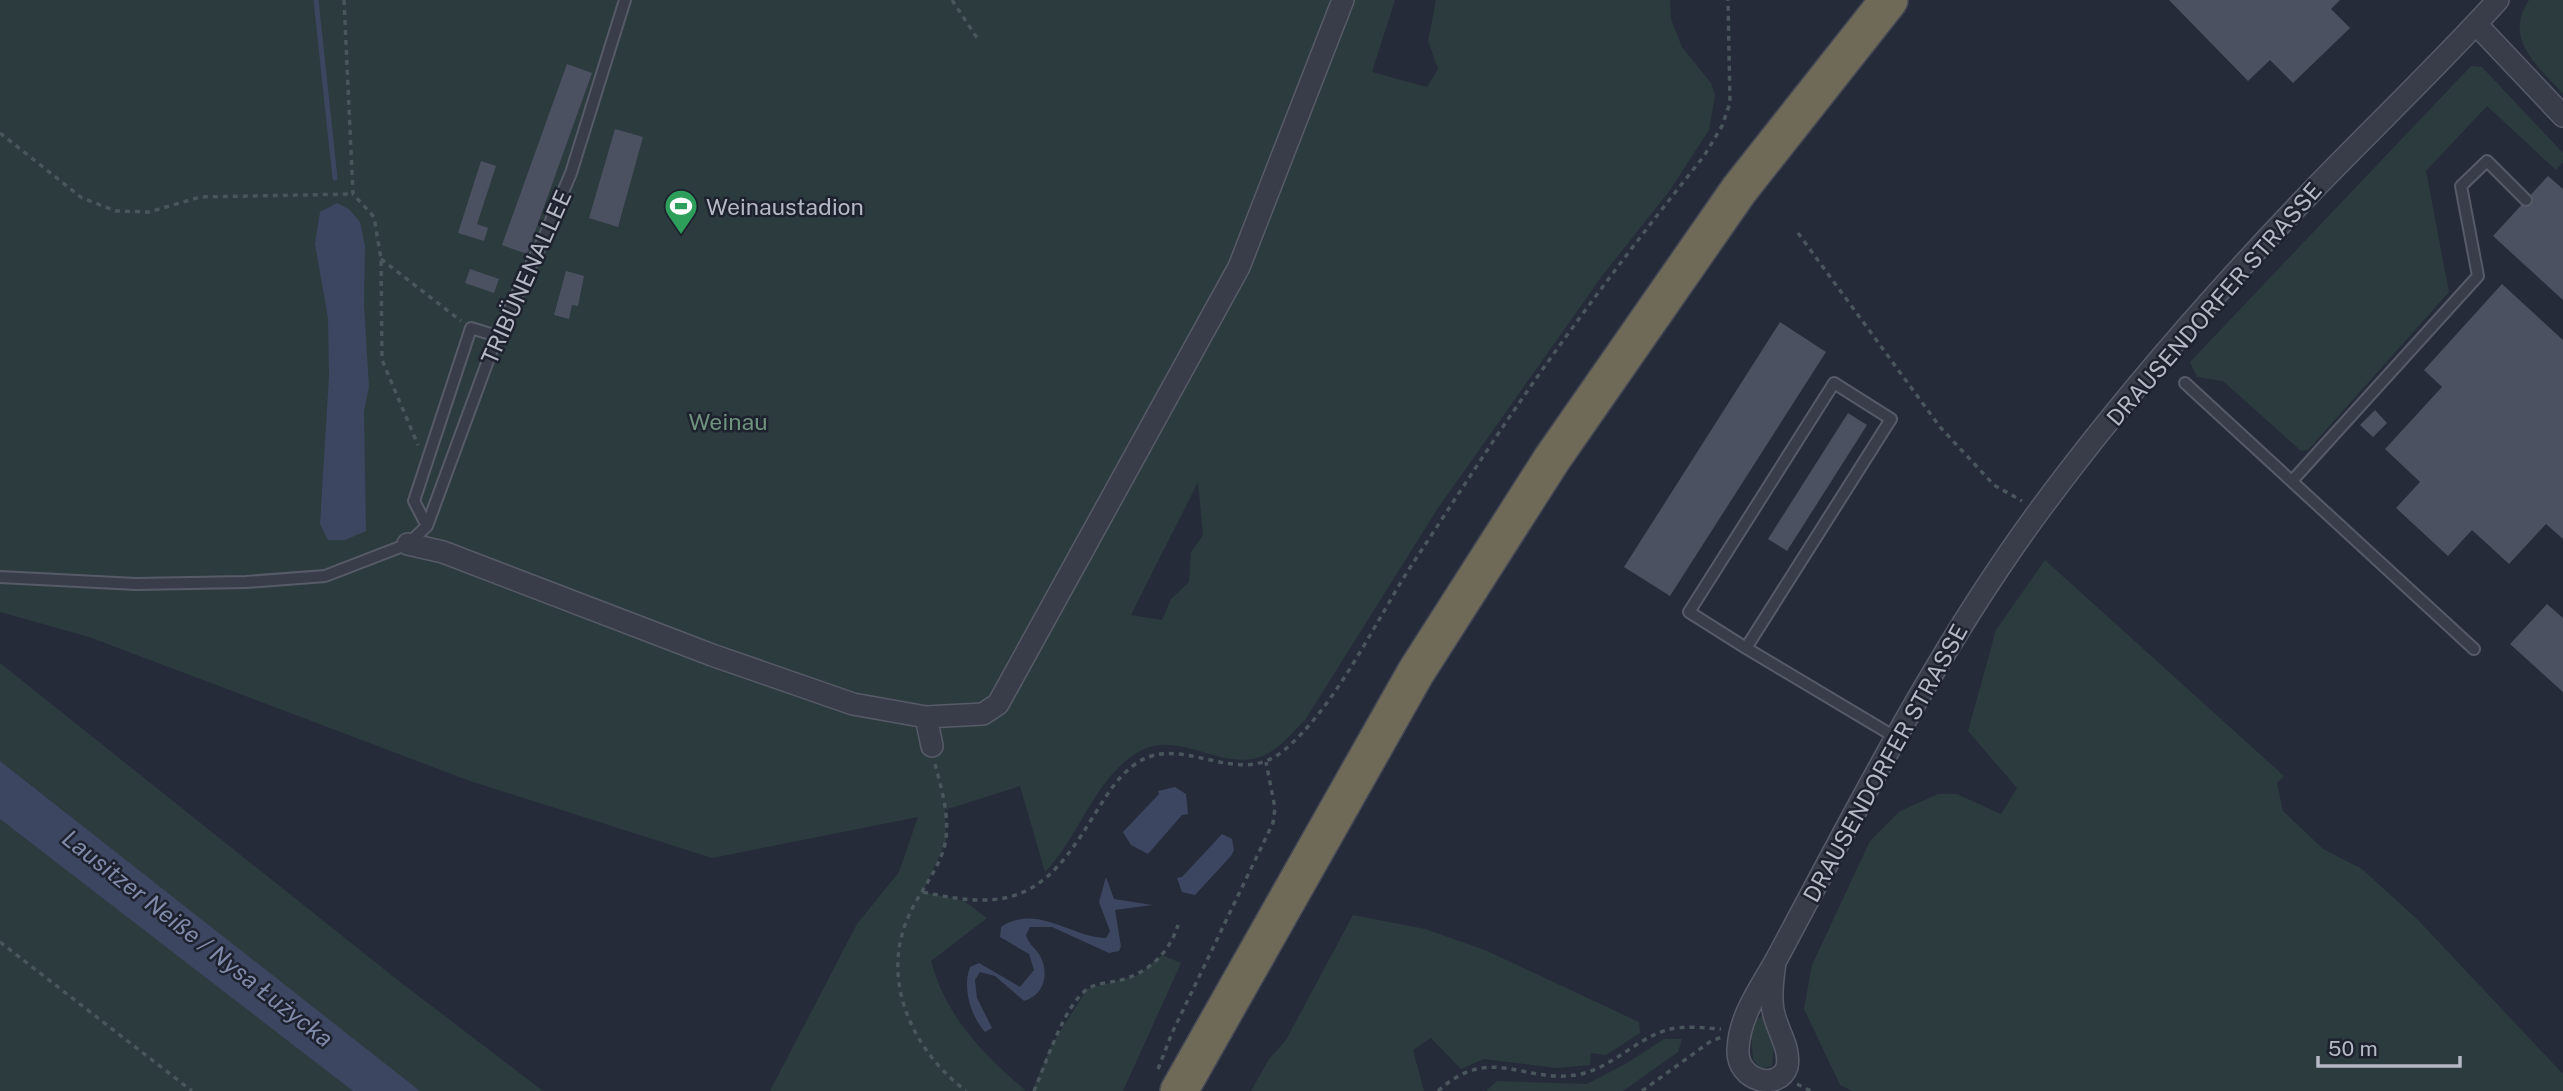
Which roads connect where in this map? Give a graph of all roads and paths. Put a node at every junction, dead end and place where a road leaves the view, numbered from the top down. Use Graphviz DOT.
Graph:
graph roads {
  1 [pos="344,0"];
  2 [pos="625,0"];
  3 [pos="952,0"];
  4 [pos="957,0"];
  5 [pos="1343,0"];
  6 [pos="1728,0"];
  7 [pos="1889,0"];
  8 [pos="2498,0"];
  9 [pos="955,6"];
  10 [pos="2476,24"];
  11 [pos="979,41"];
  12 [pos="2563,116"];
  13 [pos="0,133"];
  14 [pos="353,194"];
  15 [pos="2526,200"];
  16 [pos="1798,233"];
  17 [pos="381,259"];
  18 [pos="471,328"];
  19 [pos="497,336"];
  20 [pos="2185,383"];
  21 [pos="426,463"];
  22 [pos="2292,481"];
  23 [pos="2038,511"];
  24 [pos="427,526"];
  25 [pos="408,544"];
  26 [pos="0,577"];
  27 [pos="1746,648"];
  28 [pos="2474,649"];
  29 [pos="926,718"];
  30 [pos="1895,737"];
  31 [pos="932,746"];
  32 [pos="1266,762"];
  33 [pos="923,892"];
  34 [pos="1178,925"];
  35 [pos="0,942"];
  36 [pos="1774,961"];
  37 [pos="1740,1030"];
  38 [pos="1700,1049"];
  39 [pos="1168,1085"];
  40 [pos="191,1091"];
  41 [pos="966,1091"];
  42 [pos="1034,1091"];
  43 [pos="1438,1091"];
  44 [pos="1642,1091"];
  1 -- 14 [label="path"];
  2 -- 19 [label="lane, TRIBÜNENALLEE"];
  3 -- 9 [label="path"];
  4 -- 9 [label="path"];
  5 -- 29 [label="street"];
  6 -- 32 [label="path"];
  7 -- 39 [label="highway"];
  8 -- 10 [label="street, DRAUSENDORFER STRASSE"];
  9 -- 11 [label="path"];
  10 -- 12 [label="street"];
  10 -- 23 [label="street, DRAUSENDORFER STRASSE"];
  13 -- 14 [label="path"];
  14 -- 17 [label="path"];
  15 -- 22 [label="lane"];
  16 -- 23 [label="path"];
  17 -- 18 [label="path"];
  17 -- 21 [label="path"];
  18 -- 19 [label="lane"];
  18 -- 21 [label="lane"];
  19 -- 24 [label="lane, TRIBÜNENALLEE"];
  20 -- 22 [label="lane"];
  21 -- 24 [label="lane"];
  22 -- 28 [label="lane"];
  23 -- 30 [label="street, DRAUSENDORFER STRASSE"];
  24 -- 25 [label="lane, TRIBÜNENALLEE"];
  25 -- 26 [label="lane"];
  25 -- 29 [label="street"];
  27 -- 27 [label="lane"];
  27 -- 30 [label="lane"];
  29 -- 31 [label="street"];
  30 -- 36 [label="street, DRAUSENDORFER STRASSE"];
  31 -- 33 [label="path"];
  32 -- 33 [label="path"];
  32 -- 39 [label="path"];
  33 -- 41 [label="path"];
  34 -- 42 [label="path"];
  35 -- 40 [label="path"];
  36 -- 37 [label="street, DRAUSENDORFER STRASSE"];
  36 -- 37 [label="street, DRAUSENDORFER STRASSE"];
  37 -- 43 [label="path"];
  38 -- 44 [label="path"];
}
